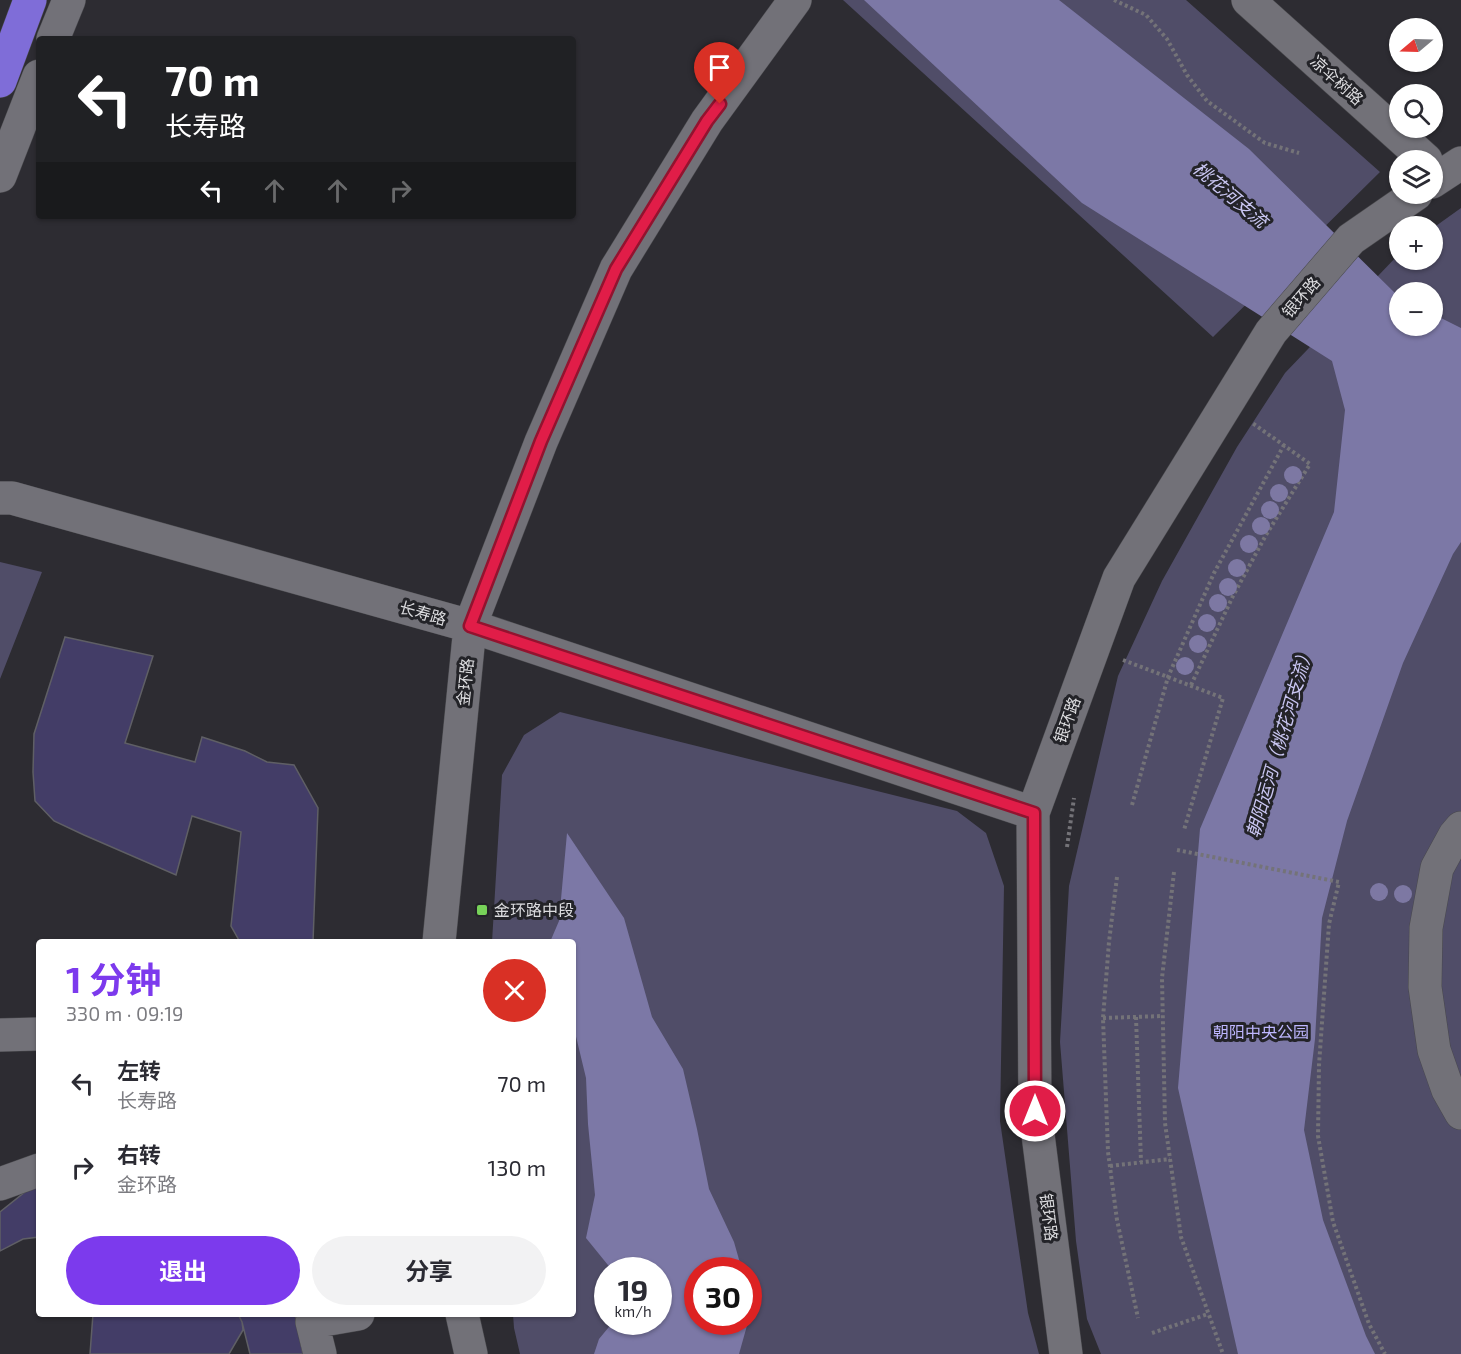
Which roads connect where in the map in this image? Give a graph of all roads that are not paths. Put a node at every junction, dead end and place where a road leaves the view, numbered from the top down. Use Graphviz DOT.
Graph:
graph roads {
  1 [pos="19,0"];
  2 [pos="30,0"];
  3 [pos="69,0"];
  4 [pos="795,0"];
  5 [pos="1248,0"];
  6 [pos="54,36"];
  7 [pos="0,48"];
  8 [pos="0,81"];
  9 [pos="36,84"];
  10 [pos="1410,150"];
  11 [pos="0,176"];
  12 [pos="1396,204"];
  13 [pos="4,496"];
  14 [pos="470,626"];
  15 [pos="1034,813"];
  16 [pos="1461,828"];
  17 [pos="439,939"];
  18 [pos="36,1034"];
  19 [pos="0,1035"];
  20 [pos="1461,1113"];
  21 [pos="36,1171"];
  22 [pos="0,1184"];
  23 [pos="463,1317"];
  24 [pos="311,1318"];
  25 [pos="320,1354"];
  26 [pos="471,1354"];
  27 [pos="1066,1354"];
  1 -- 7 [label="highway"];
  2 -- 8 [label="highway"];
  3 -- 6 [label="street"];
  4 -- 14 [label="street, 金环路"];
  5 -- 10 [label="street, 凉伞树路"];
  9 -- 11 [label="street"];
  12 -- 15 [label="street, 银环路"];
  13 -- 14 [label="street, 长寿路"];
  14 -- 15 [label="street, 长寿路"];
  14 -- 17 [label="street, 金环路"];
  15 -- 27 [label="street, 银环路"];
  16 -- 20 [label="street"];
  18 -- 19 [label="street"];
  21 -- 22 [label="street"];
  23 -- 26 [label="street"];
  24 -- 25 [label="street"];
}
